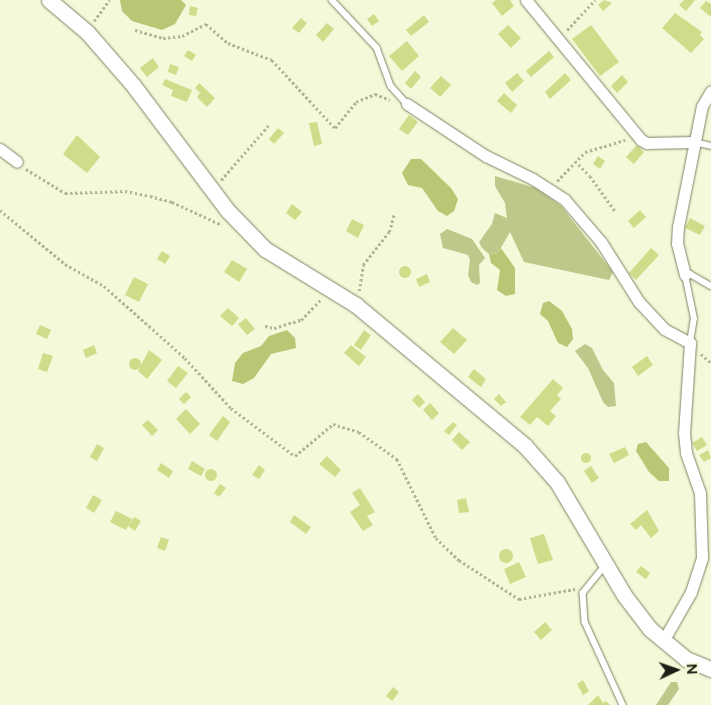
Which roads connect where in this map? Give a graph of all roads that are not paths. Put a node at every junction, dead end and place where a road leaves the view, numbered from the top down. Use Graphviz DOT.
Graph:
graph roads {
  1 [pos="49,0"];
  2 [pos="332,0"];
  3 [pos="526,0"];
  4 [pos="711,91"];
  5 [pos="407,104"];
  6 [pos="694,142"];
  7 [pos="711,146"];
  8 [pos="0,149"];
  9 [pos="17,162"];
  10 [pos="685,275"];
  11 [pos="711,286"];
  12 [pos="690,343"];
  13 [pos="607,563"];
  14 [pos="663,641"];
  15 [pos="711,669"];
  16 [pos="623,705"];
  1 -- 13 [label="street"];
  2 -- 5 [label="lane"];
  3 -- 6 [label="street"];
  4 -- 6 [label="street"];
  5 -- 12 [label="street"];
  6 -- 7 [label="lane"];
  6 -- 10 [label="street"];
  8 -- 9 [label="street"];
  10 -- 11 [label="lane"];
  10 -- 12 [label="lane"];
  12 -- 14 [label="street"];
  13 -- 14 [label="street"];
  13 -- 16 [label="lane"];
  14 -- 15 [label="street"];
}
